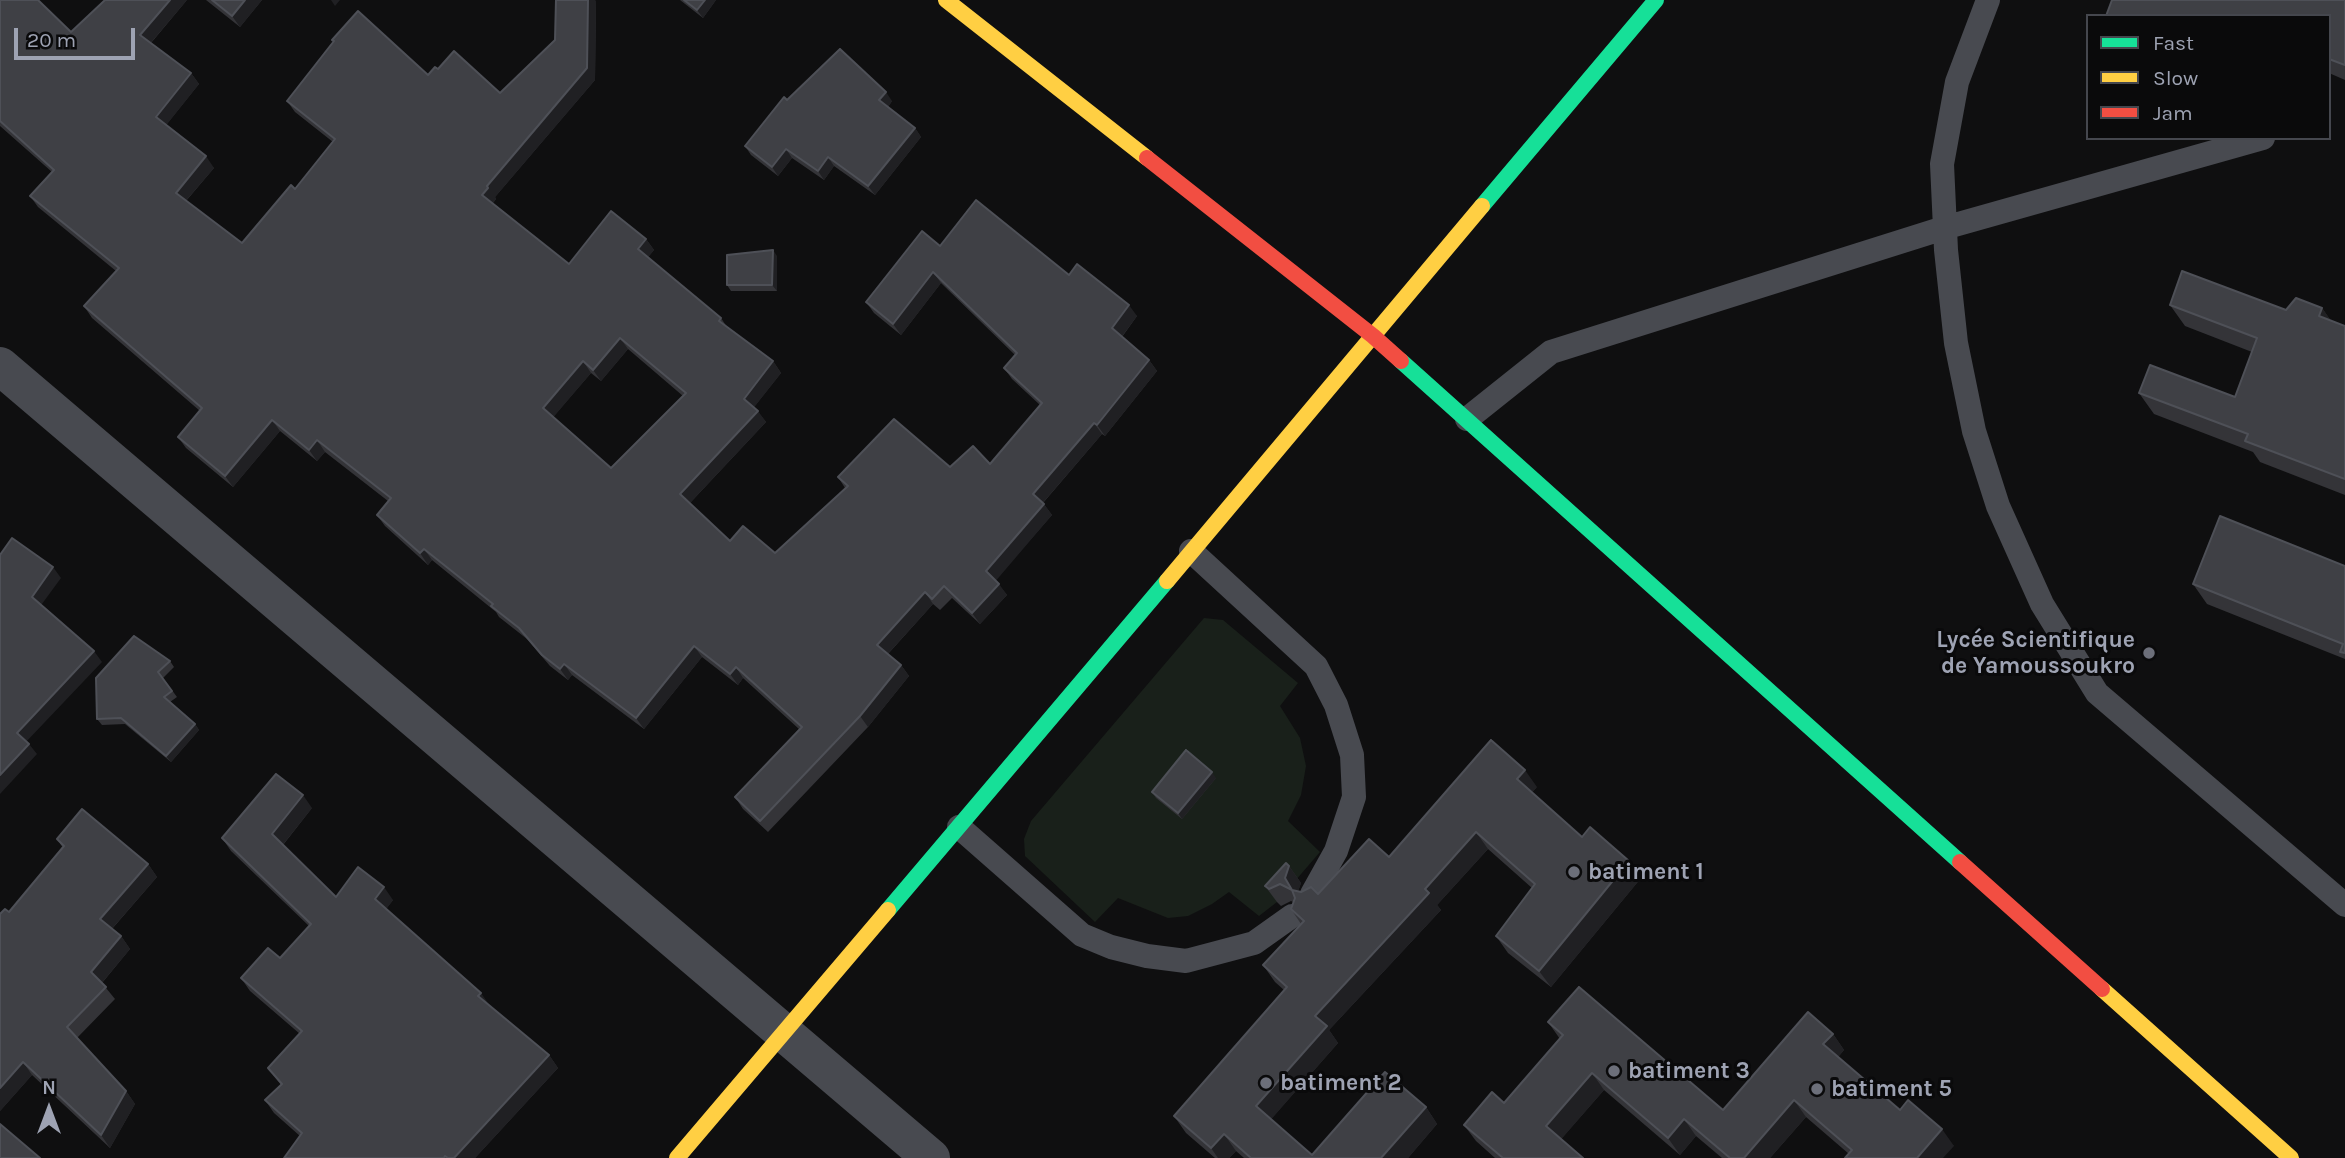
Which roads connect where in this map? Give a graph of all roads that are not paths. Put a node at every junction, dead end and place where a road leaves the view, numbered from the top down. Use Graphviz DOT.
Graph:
graph roads {
  1 [pos="946,0"];
  2 [pos="1656,0"];
  3 [pos="1988,0"];
  4 [pos="2256,140"];
  5 [pos="1944,228"];
  6 [pos="1373,336"];
  7 [pos="0,366"];
  8 [pos="1467,419"];
  9 [pos="1191,551"];
  10 [pos="959,827"];
  11 [pos="1312,894"];
  12 [pos="2345,905"];
  13 [pos="1292,916"];
  14 [pos="785,1032"];
  15 [pos="677,1158"];
  16 [pos="931,1158"];
  17 [pos="2291,1158"];
  1 -- 6 [label="street"];
  2 -- 6 [label="street"];
  3 -- 5 [label="lane"];
  4 -- 5 [label="lane"];
  5 -- 8 [label="lane"];
  5 -- 12 [label="lane"];
  6 -- 8 [label="street"];
  6 -- 9 [label="street"];
  7 -- 14 [label="street"];
  8 -- 17 [label="street"];
  9 -- 10 [label="street"];
  9 -- 11 [label="lane"];
  10 -- 13 [label="lane"];
  10 -- 14 [label="street"];
  14 -- 15 [label="street"];
  14 -- 16 [label="street"];
}
